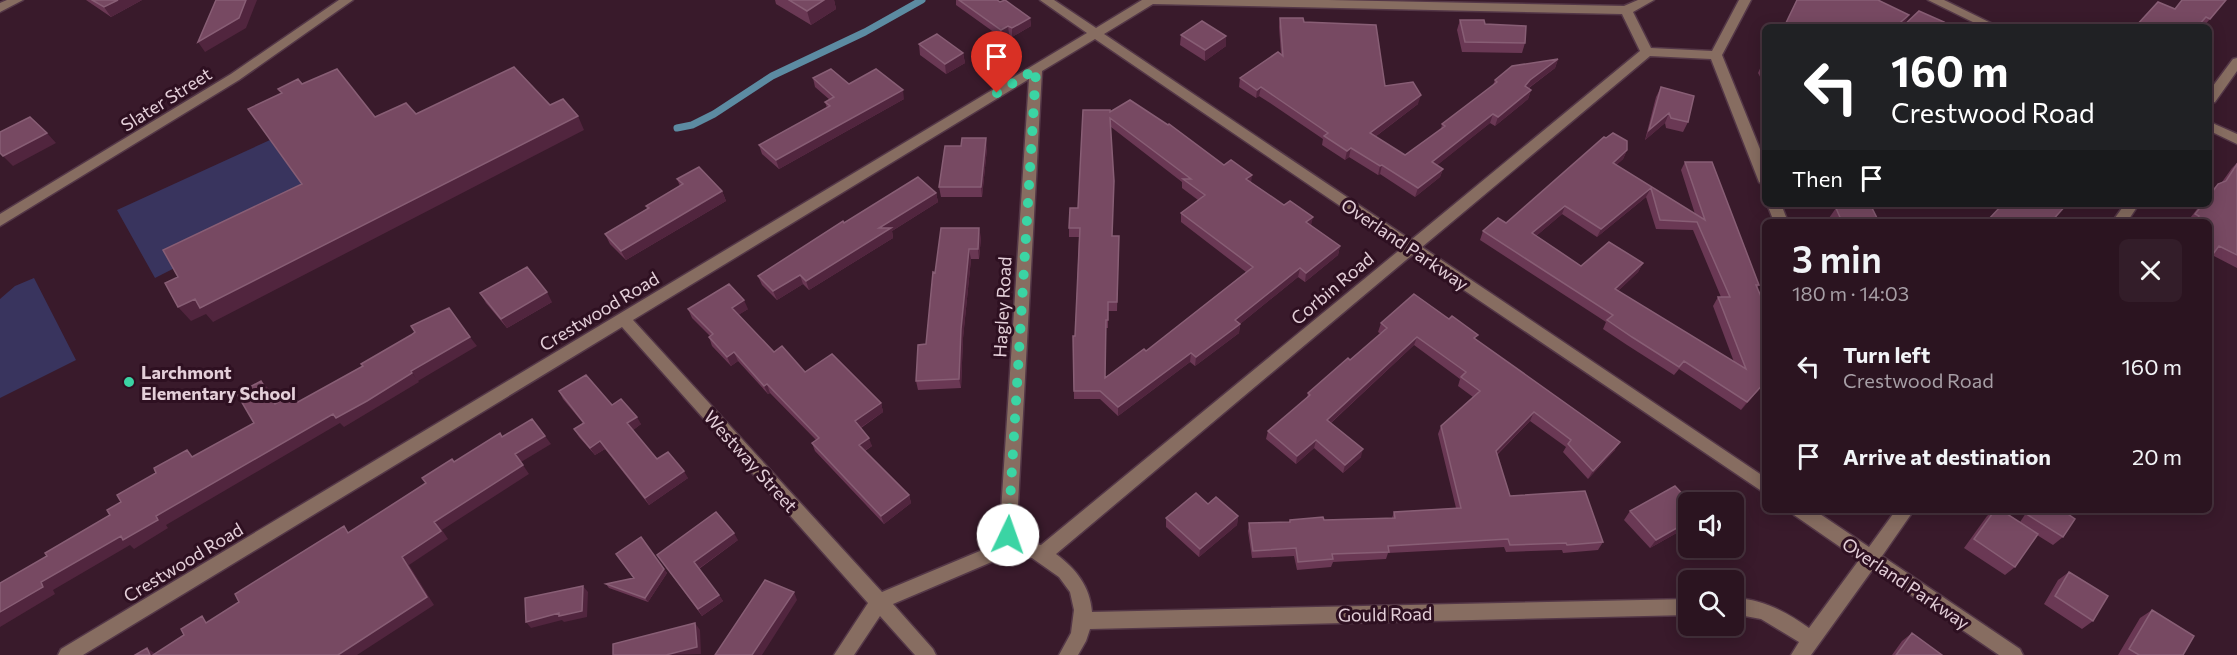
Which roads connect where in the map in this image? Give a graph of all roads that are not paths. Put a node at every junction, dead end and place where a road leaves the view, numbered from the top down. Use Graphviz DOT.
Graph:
graph roads {
  1 [pos="18,0"];
  2 [pos="347,0"];
  3 [pos="1046,0"];
  4 [pos="1152,0"];
  5 [pos="1648,0"];
  6 [pos="1745,0"];
  7 [pos="1934,0"];
  8 [pos="0,8"];
  9 [pos="1626,10"];
  10 [pos="1986,24"];
  11 [pos="1096,34"];
  12 [pos="1647,52"];
  13 [pos="1716,54"];
  14 [pos="2237,62"];
  15 [pos="1036,69"];
  16 [pos="2212,96"];
  17 [pos="2212,127"];
  18 [pos="2237,139"];
  19 [pos="1762,172"];
  20 [pos="0,221"];
  21 [pos="1411,248"];
  22 [pos="624,319"];
  23 [pos="1762,484"];
  24 [pos="1804,513"];
  25 [pos="1904,513"];
  26 [pos="1007,547"];
  27 [pos="1043,554"];
  28 [pos="1871,559"];
  29 [pos="879,602"];
  30 [pos="1744,606"];
  31 [pos="1678,607"];
  32 [pos="1082,621"];
  33 [pos="1811,640"];
  34 [pos="67,655"];
  35 [pos="843,655"];
  36 [pos="927,655"];
  37 [pos="1068,655"];
  38 [pos="1800,655"];
  39 [pos="2014,655"];
  1 -- 8 [label="street"];
  2 -- 20 [label="street, Slater Street"];
  3 -- 11 [label="street, Overland Parkway"];
  4 -- 9 [label="street"];
  4 -- 11 [label="street, Crestwood Road"];
  5 -- 9 [label="street"];
  6 -- 13 [label="street"];
  7 -- 10 [label="street"];
  9 -- 12 [label="street"];
  11 -- 15 [label="street, Crestwood Road"];
  11 -- 21 [label="street, Overland Parkway"];
  12 -- 13 [label="street"];
  12 -- 21 [label="street, Corbin Road"];
  13 -- 19 [label="street"];
  14 -- 16 [label="street"];
  15 -- 22 [label="street, Crestwood Road"];
  15 -- 26 [label="street, Hagley Road"];
  17 -- 18 [label="street"];
  21 -- 23 [label="street, Overland Parkway"];
  21 -- 27 [label="street, Corbin Road"];
  22 -- 29 [label="street, Westway Street"];
  22 -- 34 [label="street, Crestwood Road"];
  24 -- 28 [label="street, Overland Parkway"];
  25 -- 28 [label="street"];
  26 -- 27 [label="street"];
  26 -- 29 [label="street"];
  27 -- 32 [label="street"];
  28 -- 33 [label="street"];
  28 -- 39 [label="street, Overland Parkway"];
  29 -- 35 [label="street"];
  29 -- 36 [label="street, Westway Street"];
  30 -- 33 [label="street"];
  31 -- 32 [label="street, Gould Road"];
  32 -- 37 [label="street"];
  33 -- 38 [label="street"];
}
